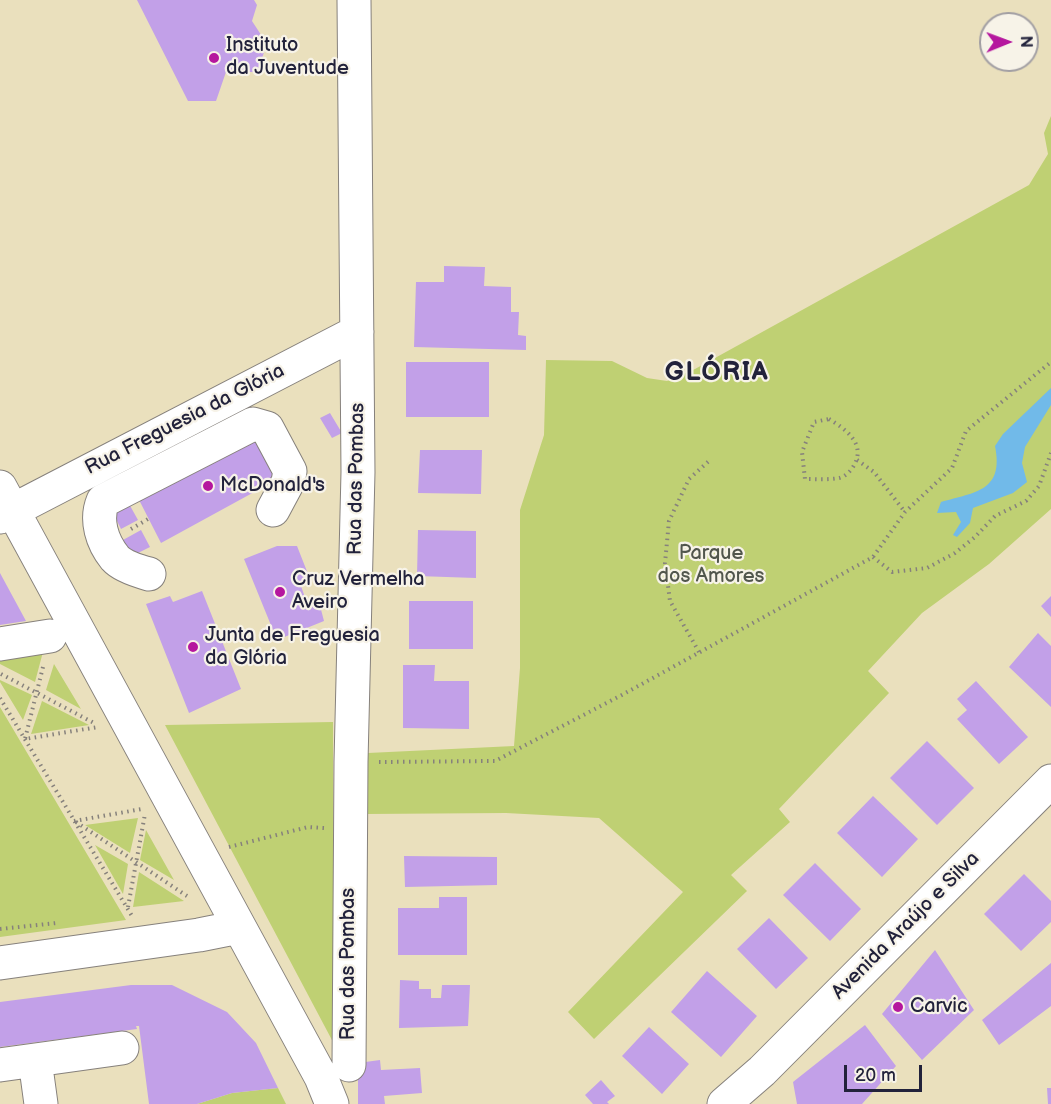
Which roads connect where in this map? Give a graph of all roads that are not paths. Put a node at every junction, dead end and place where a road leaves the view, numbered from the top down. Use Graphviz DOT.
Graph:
graph roads {
  1 [pos="354,0"];
  2 [pos="357,332"];
  3 [pos="4,505"];
  4 [pos="273,510"];
  5 [pos="149,574"];
  6 [pos="50,636"];
  7 [pos="0,644"];
  8 [pos="1051,781"];
  9 [pos="239,927"];
  10 [pos="0,963"];
  11 [pos="122,1048"];
  12 [pos="35,1060"];
  13 [pos="0,1065"];
  14 [pos="349,1065"];
  15 [pos="762,1071"];
  16 [pos="41,1104"];
  17 [pos="332,1104"];
  18 [pos="724,1104"];
  19 [pos="751,1104"];
  1 -- 2 [label="street, Rua das Pombas"];
  2 -- 3 [label="street, Rua Freguesia da Glória"];
  2 -- 14 [label="street, Rua das Pombas"];
  3 -- 9 [label="street"];
  4 -- 5 [label="street"];
  6 -- 7 [label="street"];
  8 -- 15 [label="street, Avenida Araújo e Silva"];
  9 -- 10 [label="street"];
  9 -- 17 [label="street"];
  11 -- 12 [label="street"];
  12 -- 13 [label="street"];
  12 -- 16 [label="street"];
  15 -- 18 [label="street, Avenida Araújo e Silva"];
  15 -- 19 [label="street, Avenida Araújo e Silva"];
}
